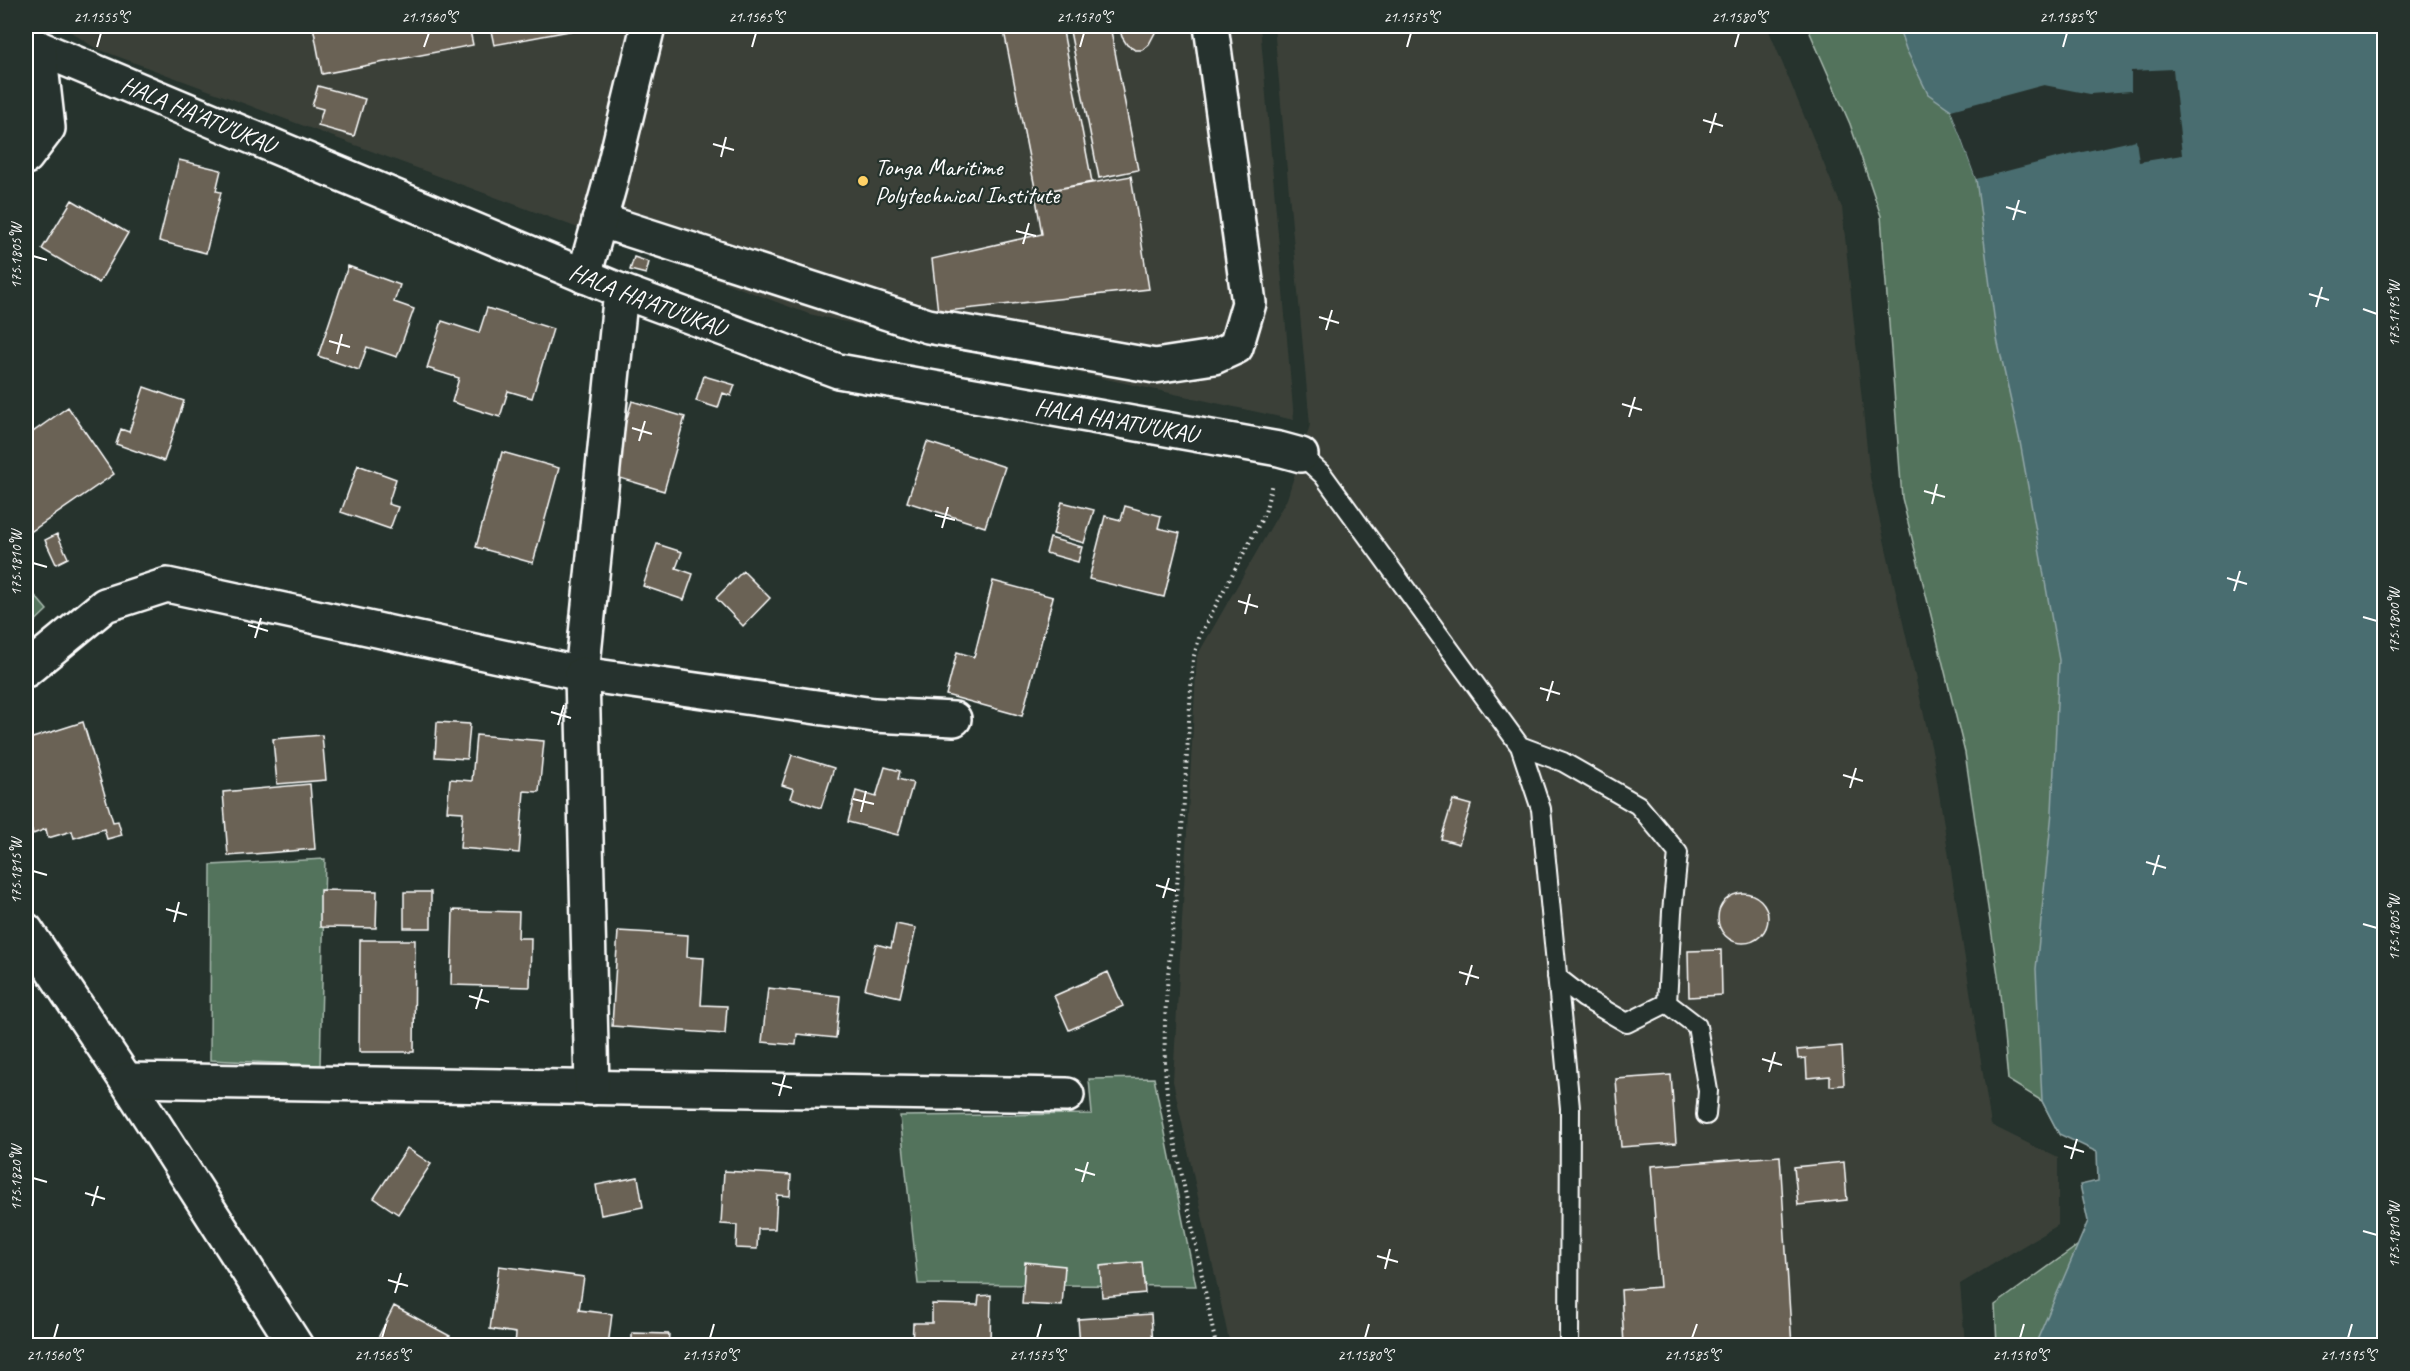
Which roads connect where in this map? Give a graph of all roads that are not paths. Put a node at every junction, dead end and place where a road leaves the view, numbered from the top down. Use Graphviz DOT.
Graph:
graph roads {
  1 [pos="648,26"];
  2 [pos="1211,26"];
  3 [pos="32,43"];
  4 [pos="26,157"];
  5 [pos="599,220"];
  6 [pos="584,276"];
  7 [pos="621,291"];
  8 [pos="1301,455"];
  9 [pos="26,670"];
  10 [pos="582,674"];
  11 [pos="954,719"];
  12 [pos="1520,746"];
  13 [pos="26,930"];
  14 [pos="1557,977"];
  15 [pos="1667,1002"];
  16 [pos="126,1080"];
  17 [pos="592,1088"];
  18 [pos="1067,1095"];
  19 [pos="1706,1115"];
  20 [pos="296,1346"];
  21 [pos="1569,1346"];
  1 -- 5 [label="street"];
  2 -- 5 [label="street"];
  3 -- 4 [label="street"];
  3 -- 6 [label="street, HALA HA'ATU'UKAU"];
  5 -- 6 [label="street"];
  6 -- 7 [label="street, HALA HA'ATU'UKAU"];
  7 -- 8 [label="street, HALA HA'ATU'UKAU"];
  7 -- 10 [label="street"];
  8 -- 12 [label="lane"];
  9 -- 10 [label="street"];
  10 -- 11 [label="street"];
  10 -- 17 [label="street"];
  12 -- 14 [label="lane"];
  12 -- 15 [label="lane"];
  13 -- 16 [label="street"];
  14 -- 15 [label="lane"];
  14 -- 21 [label="lane"];
  15 -- 19 [label="lane"];
  16 -- 17 [label="street"];
  16 -- 20 [label="street"];
  17 -- 18 [label="street"];
}
